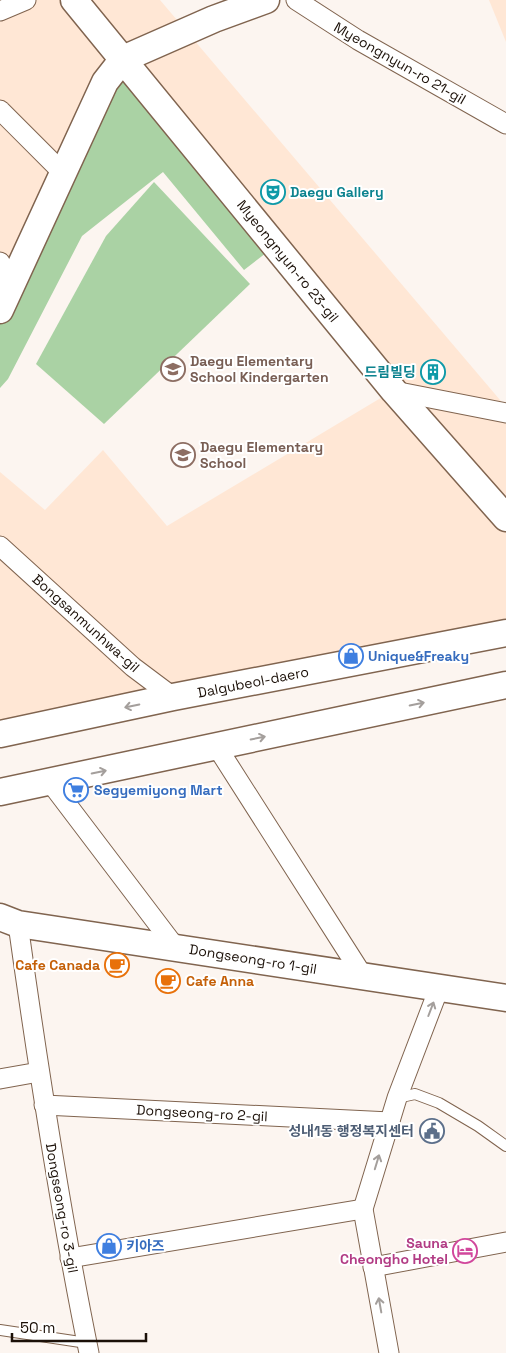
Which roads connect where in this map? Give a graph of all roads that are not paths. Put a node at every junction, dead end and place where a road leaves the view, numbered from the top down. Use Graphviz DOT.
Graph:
graph roads {
  1 [pos="26,0"];
  2 [pos="74,0"];
  3 [pos="266,0"];
  4 [pos="296,0"];
  5 [pos="0,12"];
  6 [pos="122,59"];
  7 [pos="0,110"];
  8 [pos="506,124"];
  9 [pos="63,172"];
  10 [pos="0,262"];
  11 [pos="12,284"];
  12 [pos="0,310"];
  13 [pos="394,390"];
  14 [pos="506,413"];
  15 [pos="506,518"];
  16 [pos="0,546"];
  17 [pos="506,633"];
  18 [pos="506,685"];
  19 [pos="173,697"];
  20 [pos="0,734"];
  21 [pos="217,747"];
  22 [pos="50,782"];
  23 [pos="0,792"];
  24 [pos="9,920"];
  25 [pos="176,948"];
  26 [pos="363,976"];
  27 [pos="439,988"];
  28 [pos="506,998"];
  29 [pos="39,1072"];
  30 [pos="0,1079"];
  31 [pos="397,1098"];
  32 [pos="44,1105"];
  33 [pos="390,1122"];
  34 [pos="506,1146"];
  35 [pos="363,1209"];
  36 [pos="506,1242"];
  37 [pos="70,1258"];
  38 [pos="373,1267"];
  39 [pos="0,1330"];
  40 [pos="88,1348"];
  41 [pos="389,1353"];
  1 -- 5 [label="street"];
  2 -- 6 [label="street, Myeongnyun-ro 23-gil"];
  3 -- 6 [label="street"];
  4 -- 8 [label="street, Myeongnyun-ro 21-gil"];
  6 -- 9 [label="street"];
  6 -- 13 [label="street, Myeongnyun-ro 23-gil"];
  7 -- 9 [label="street"];
  9 -- 11 [label="street"];
  10 -- 11 [label="street"];
  11 -- 12 [label="street"];
  13 -- 14 [label="street"];
  13 -- 15 [label="street, Myeongnyun-ro 23-gil"];
  16 -- 19 [label="street, Bongsanmunhwa-gil"];
  17 -- 19 [label="street, Dalgubeol-daero"];
  21 -- 18 [label="street, one-way"];
  19 -- 20 [label="street, Dalgubeol-daero, one-way"];
  22 -- 21 [label="street, one-way"];
  21 -- 26 [label="street"];
  22 -- 23 [label="street"];
  22 -- 25 [label="street"];
  24 -- 25 [label="street, Dongseong-ro 1-gil"];
  24 -- 29 [label="street, Dongseong-ro 3-gil"];
  25 -- 26 [label="street, Dongseong-ro 1-gil"];
  26 -- 27 [label="street, Dongseong-ro 1-gil"];
  27 -- 28 [label="street, Dongseong-ro 1-gil"];
  31 -- 27 [label="street, one-way"];
  29 -- 30 [label="street"];
  29 -- 32 [label="street, Dongseong-ro 3-gil"];
  31 -- 33 [label="street"];
  31 -- 34 [label="lane"];
  32 -- 33 [label="street, Dongseong-ro 2-gil"];
  32 -- 37 [label="street, Dongseong-ro 3-gil"];
  35 -- 33 [label="street, one-way"];
  35 -- 37 [label="street"];
  35 -- 38 [label="street"];
  36 -- 38 [label="street"];
  37 -- 40 [label="street, Dongseong-ro 3-gil"];
  41 -- 38 [label="street, one-way"];
  39 -- 40 [label="lane, Dongseong-ro 3-gil"];
}
